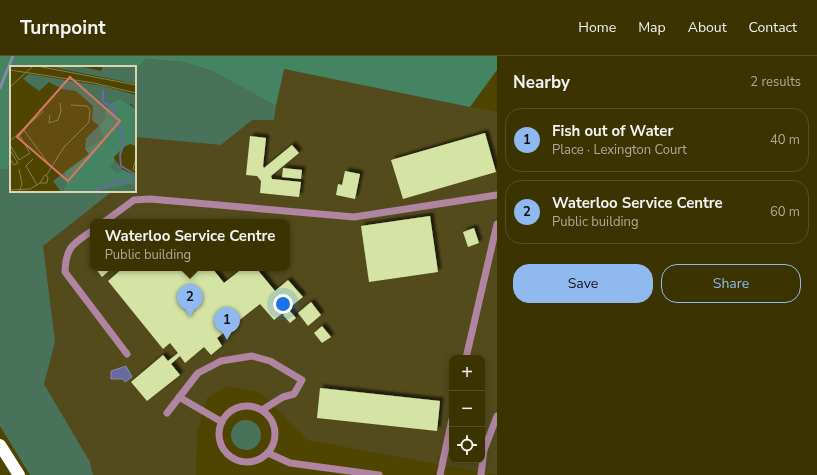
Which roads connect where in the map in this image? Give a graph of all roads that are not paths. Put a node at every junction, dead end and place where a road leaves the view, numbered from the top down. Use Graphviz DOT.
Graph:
graph roads {
  1 [pos="497,195"];
  2 [pos="108,219"];
  3 [pos="497,224"];
  4 [pos="90,232"];
  5 [pos="127,354"];
  6 [pos="467,355"];
  7 [pos="179,398"];
  8 [pos="262,410"];
  9 [pos="167,413"];
  10 [pos="497,416"];
  11 [pos="222,422"];
  12 [pos="450,427"];
  13 [pos="0,445"];
  14 [pos="268,453"];
  15 [pos="19,475"];
  16 [pos="379,475"];
  17 [pos="440,475"];
  18 [pos="481,475"];
  1 -- 2 [label="street"];
  3 -- 6 [label="street"];
  4 -- 5 [label="street"];
  7 -- 8 [label="street"];
  7 -- 9 [label="street"];
  7 -- 11 [label="street"];
  8 -- 11 [label="street"];
  8 -- 14 [label="street"];
  10 -- 18 [label="street"];
  11 -- 14 [label="street"];
  12 -- 17 [label="street"];
  13 -- 15 [label="highway"];
  14 -- 16 [label="street"];
}
